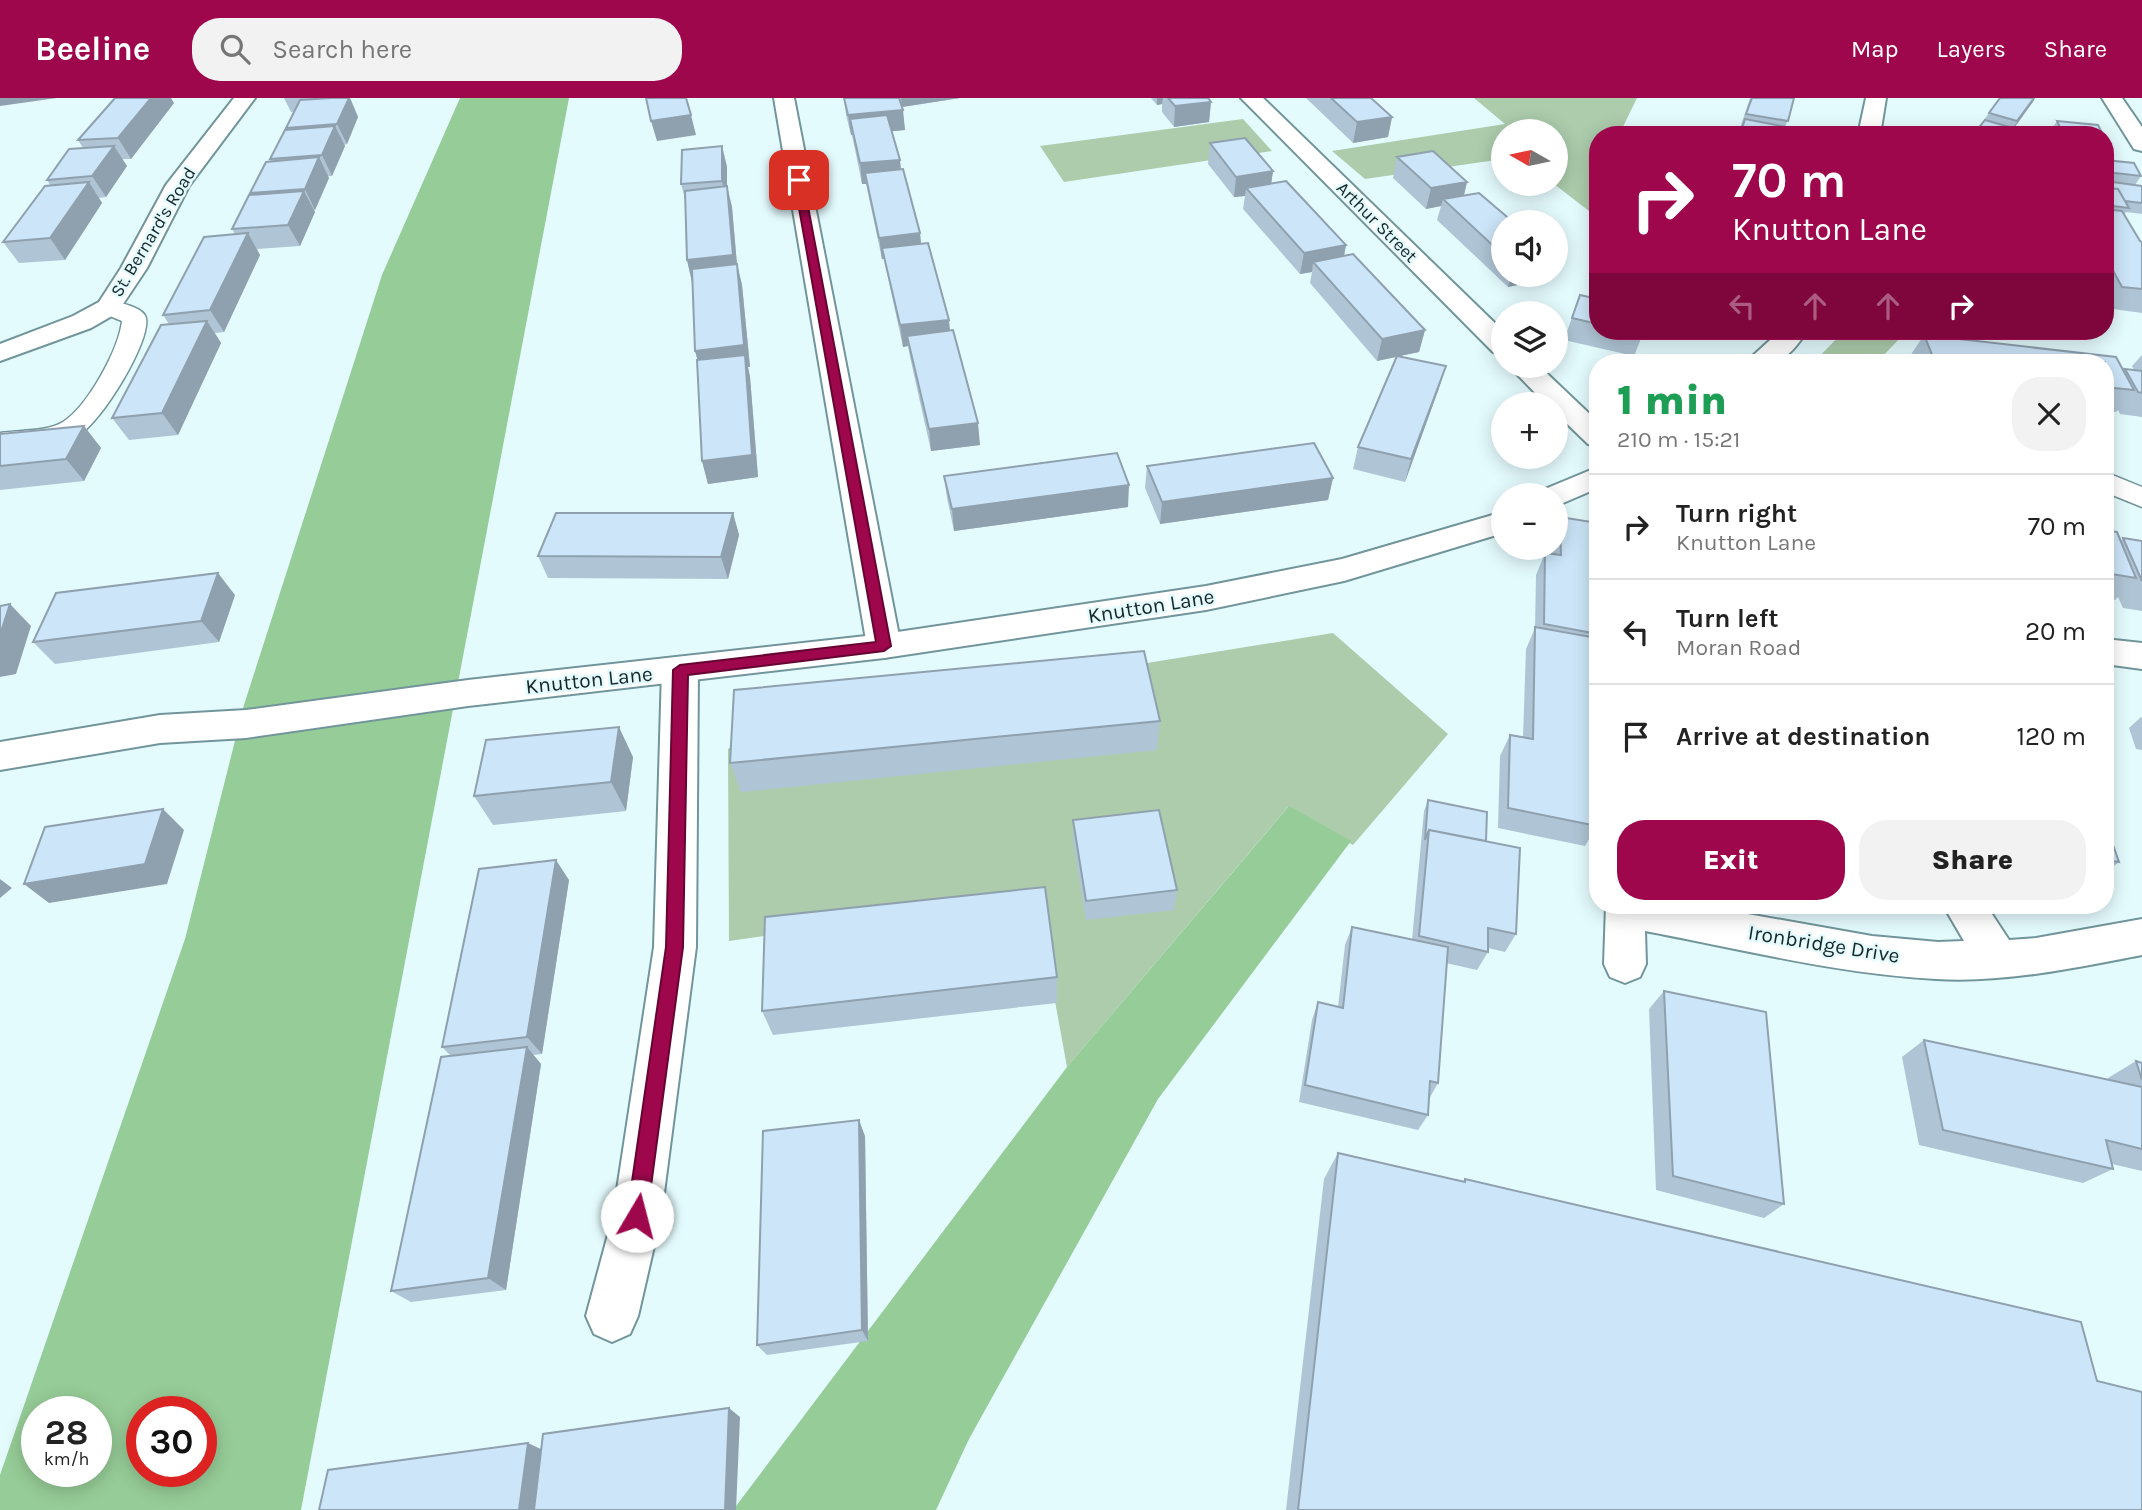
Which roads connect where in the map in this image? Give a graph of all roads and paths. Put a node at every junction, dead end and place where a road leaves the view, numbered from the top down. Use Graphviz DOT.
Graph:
graph roads {
  1 [pos="245,98"];
  2 [pos="784,98"];
  3 [pos="1251,98"];
  4 [pos="1876,98"];
  5 [pos="2112,98"];
  6 [pos="1870,126"];
  7 [pos="2142,144"];
  8 [pos="108,307"];
  9 [pos="1491,334"];
  10 [pos="1786,340"];
  11 [pos="0,354"];
  12 [pos="1771,354"];
  13 [pos="1536,378"];
  14 [pos="1589,429"];
  15 [pos="0,440"];
  16 [pos="1589,480"];
  17 [pos="2114,485"];
  18 [pos="1568,490"];
  19 [pos="2142,498"];
  20 [pos="1491,526"];
  21 [pos="884,646"];
  22 [pos="2114,652"];
  23 [pos="2142,656"];
  24 [pos="680,670"];
  25 [pos="0,756"];
  26 [pos="1624,914"];
  27 [pos="1651,914"];
  28 [pos="1969,914"];
  29 [pos="2142,937"];
  30 [pos="1999,960"];
  31 [pos="1625,964"];
  32 [pos="612,1315"];
  1 -- 8 [label="street, St. Bernard's Road"];
  2 -- 21 [label="street"];
  3 -- 9 [label="street, Arthur Street"];
  4 -- 6 [label="street"];
  5 -- 7 [label="street"];
  8 -- 11 [label="street, St. Bernard's Road"];
  8 -- 15 [label="lane"];
  10 -- 12 [label="street"];
  13 -- 14 [label="street"];
  16 -- 18 [label="street"];
  17 -- 19 [label="lane"];
  20 -- 21 [label="street, Knutton Lane"];
  21 -- 24 [label="street, Knutton Lane"];
  22 -- 23 [label="street"];
  24 -- 25 [label="street, Knutton Lane"];
  24 -- 32 [label="street"];
  26 -- 31 [label="street, Ironbridge Drive"];
  27 -- 30 [label="street, Ironbridge Drive"];
  28 -- 30 [label="street"];
  29 -- 30 [label="street, Ironbridge Drive"];
}
